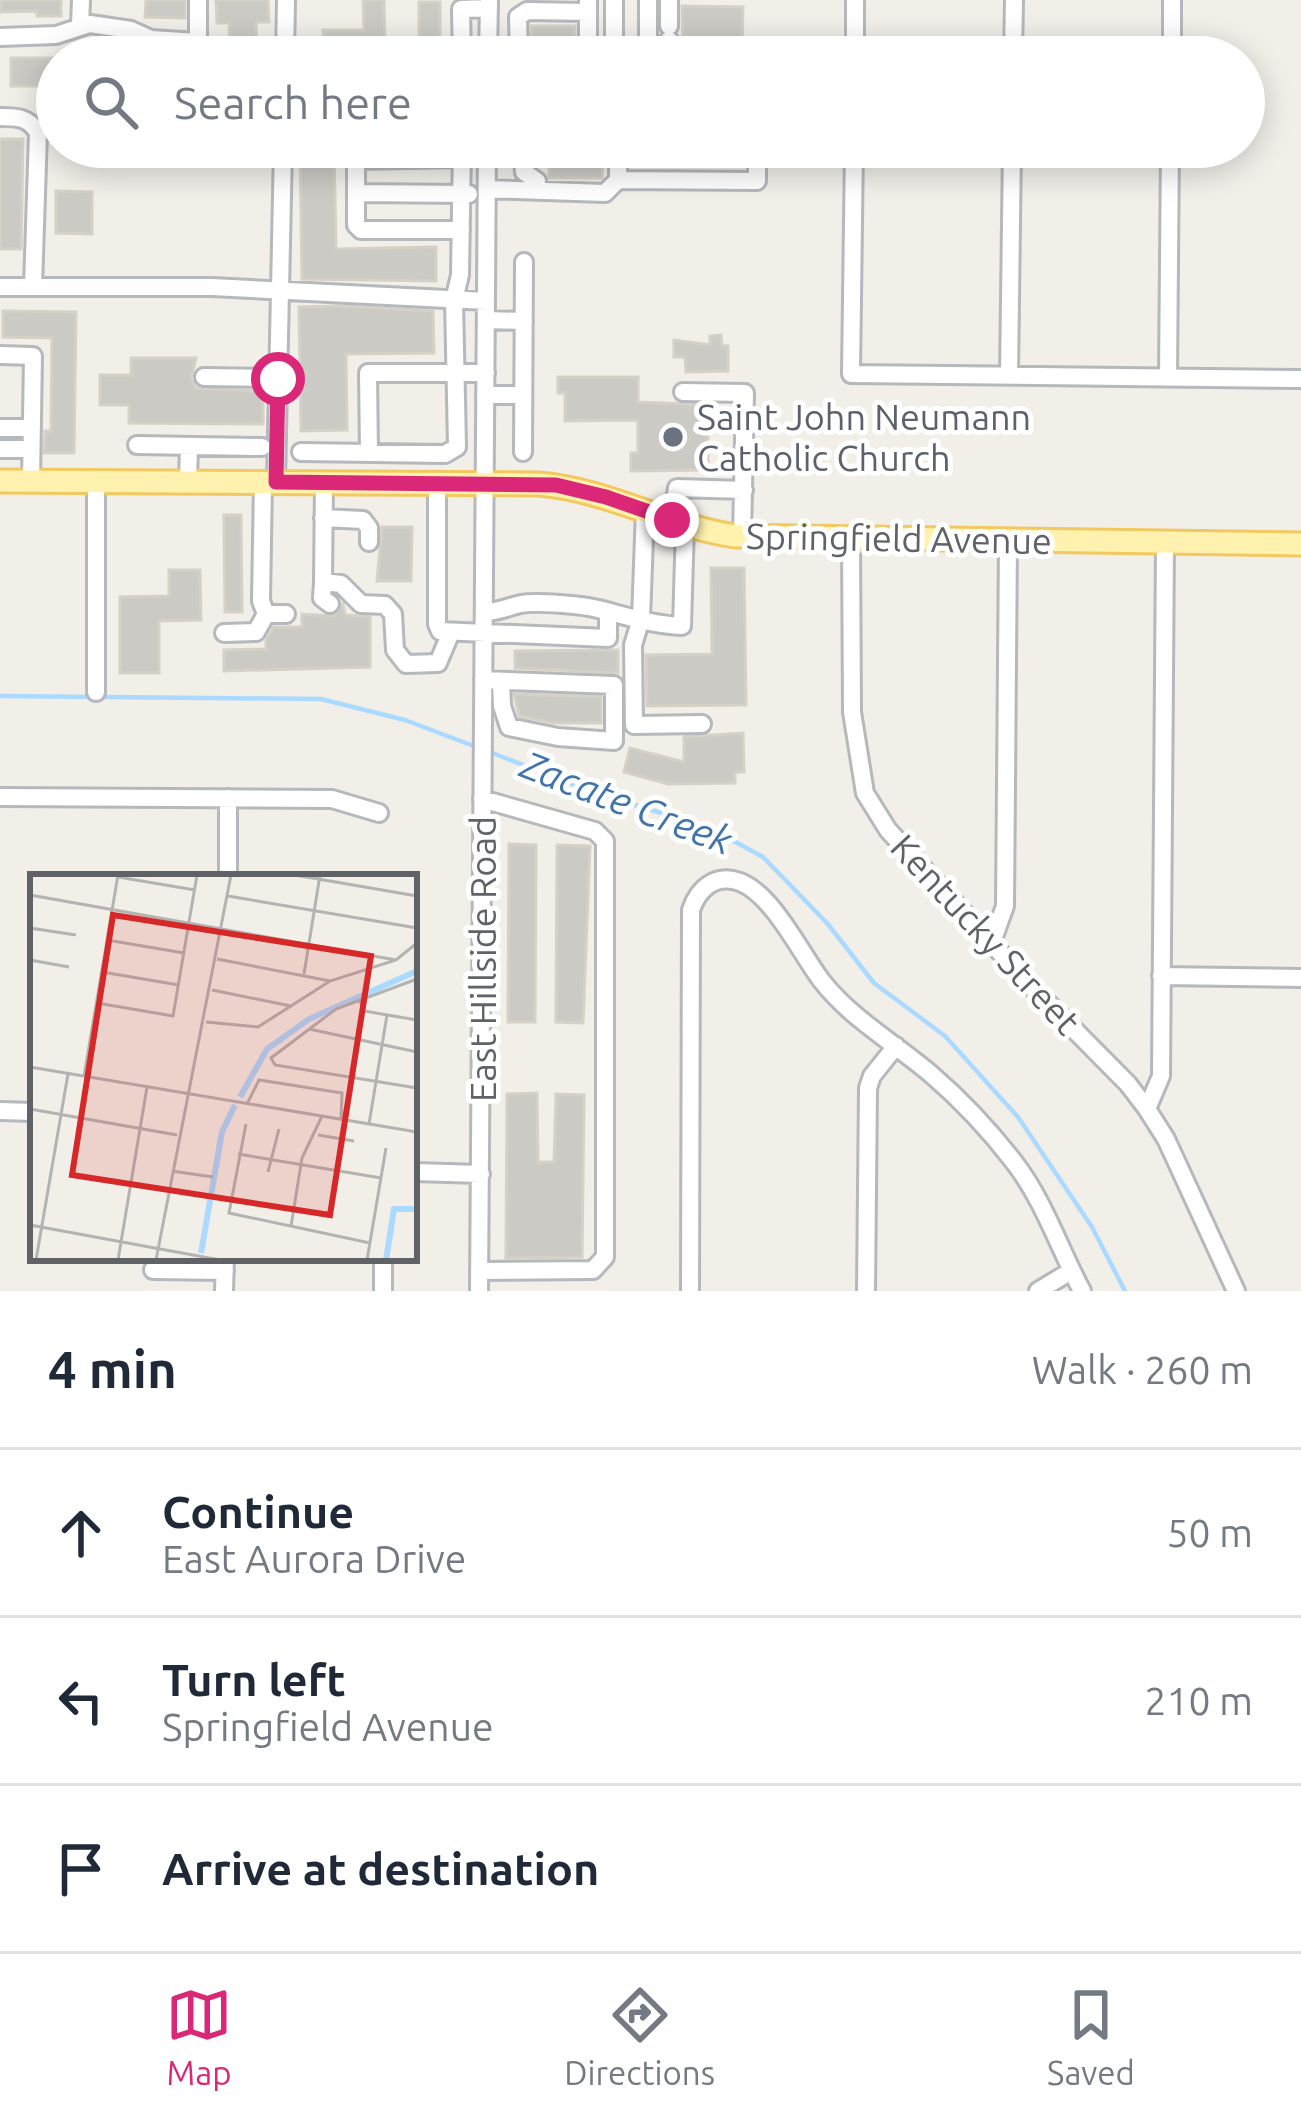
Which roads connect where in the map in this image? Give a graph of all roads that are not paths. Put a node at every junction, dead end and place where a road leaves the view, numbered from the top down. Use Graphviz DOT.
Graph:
graph roads {
  1 [pos="81,0"];
  2 [pos="198,0"];
  3 [pos="286,0"];
  4 [pos="614,0"];
  5 [pos="648,0"];
  6 [pos="669,0"];
  7 [pos="855,0"];
  8 [pos="1014,0"];
  9 [pos="1172,0"];
  10 [pos="489,4"];
  11 [pos="588,6"];
  12 [pos="80,26"];
  13 [pos="142,36"];
  14 [pos="198,36"];
  15 [pos="285,36"];
  16 [pos="461,36"];
  17 [pos="488,36"];
  18 [pos="518,36"];
  19 [pos="587,36"];
  20 [pos="614,36"];
  21 [pos="648,36"];
  22 [pos="669,36"];
  23 [pos="855,36"];
  24 [pos="1013,36"];
  25 [pos="1172,36"];
  26 [pos="0,37"];
  27 [pos="0,117"];
  28 [pos="36,129"];
  29 [pos="37,168"];
  30 [pos="283,168"];
  31 [pos="356,168"];
  32 [pos="461,168"];
  33 [pos="488,168"];
  34 [pos="524,168"];
  35 [pos="618,168"];
  36 [pos="757,168"];
  37 [pos="854,168"];
  38 [pos="1012,168"];
  39 [pos="1170,168"];
  40 [pos="618,179"];
  41 [pos="537,180"];
  42 [pos="487,192"];
  43 [pos="356,194"];
  44 [pos="460,194"];
  45 [pos="460,230"];
  46 [pos="524,262"];
  47 [pos="0,287"];
  48 [pos="33,287"];
  49 [pos="280,292"];
  50 [pos="454,300"];
  51 [pos="486,311"];
  52 [pos="524,321"];
  53 [pos="0,355"];
  54 [pos="457,372"];
  55 [pos="486,373"];
  56 [pos="1009,376"];
  57 [pos="204,377"];
  58 [pos="1168,378"];
  59 [pos="278,379"];
  60 [pos="1301,379"];
  61 [pos="683,392"];
  62 [pos="485,395"];
  63 [pos="523,395"];
  64 [pos="0,428"];
  65 [pos="31,428"];
  66 [pos="137,445"];
  67 [pos="189,446"];
  68 [pos="262,447"];
  69 [pos="0,449"];
  70 [pos="30,449"];
  71 [pos="301,452"];
  72 [pos="523,452"];
  73 [pos="369,453"];
  74 [pos="0,481"];
  75 [pos="31,481"];
  76 [pos="96,481"];
  77 [pos="188,482"];
  78 [pos="269,482"];
  79 [pos="324,482"];
  80 [pos="437,483"];
  81 [pos="485,483"];
  82 [pos="743,490"];
  83 [pos="645,510"];
  84 [pos="323,518"];
  85 [pos="678,523"];
  86 [pos="742,537"];
  87 [pos="851,540"];
  88 [pos="1008,541"];
  89 [pos="369,542"];
  90 [pos="1165,543"];
  91 [pos="1301,544"];
  92 [pos="322,581"];
  93 [pos="346,604"];
  94 [pos="484,612"];
  95 [pos="266,614"];
  96 [pos="286,614"];
  97 [pos="608,614"];
  98 [pos="641,619"];
  99 [pos="451,632"];
  100 [pos="224,633"];
  101 [pos="484,633"];
  102 [pos="492,681"];
  103 [pos="96,692"];
  104 [pos="702,724"];
  105 [pos="0,797"];
  106 [pos="228,798"];
  107 [pos="482,799"];
  108 [pos="380,813"];
  109 [pos="227,874"];
  110 [pos="992,942"];
  111 [pos="1161,976"];
  112 [pos="1301,978"];
  113 [pos="896,1046"];
  114 [pos="1147,1109"];
  115 [pos="417,1172"];
  116 [pos="481,1174"];
  117 [pos="225,1264"];
  118 [pos="153,1270"];
  119 [pos="479,1271"];
  120 [pos="1072,1271"];
  121 [pos="224,1291"];
  122 [pos="479,1291"];
  123 [pos="690,1291"];
  124 [pos="866,1291"];
  125 [pos="1038,1291"];
  126 [pos="1082,1291"];
  127 [pos="1236,1291"];
  1 -- 12 [label="street"];
  2 -- 14 [label="street"];
  3 -- 15 [label="street"];
  4 -- 20 [label="street"];
  5 -- 21 [label="street"];
  6 -- 22 [label="street"];
  7 -- 23 [label="street"];
  8 -- 24 [label="street"];
  9 -- 25 [label="street"];
  10 -- 16 [label="street"];
  10 -- 17 [label="street"];
  11 -- 18 [label="street"];
  11 -- 19 [label="street"];
  12 -- 13 [label="street"];
  12 -- 26 [label="street"];
  27 -- 28 [label="street"];
  29 -- 48 [label="street"];
  30 -- 49 [label="street"];
  31 -- 43 [label="street"];
  32 -- 44 [label="street"];
  33 -- 42 [label="street, East Hillside Road"];
  34 -- 41 [label="street"];
  35 -- 40 [label="street"];
  36 -- 40 [label="street"];
  37 -- 56 [label="street"];
  38 -- 56 [label="street"];
  39 -- 58 [label="street"];
  40 -- 41 [label="street"];
  41 -- 42 [label="street"];
  42 -- 44 [label="street"];
  42 -- 51 [label="street, East Hillside Road"];
  43 -- 44 [label="street"];
  43 -- 45 [label="street"];
  44 -- 45 [label="street"];
  45 -- 50 [label="street"];
  46 -- 52 [label="street"];
  47 -- 48 [label="street"];
  48 -- 49 [label="street"];
  49 -- 50 [label="street"];
  49 -- 59 [label="street"];
  50 -- 51 [label="street"];
  50 -- 54 [label="street"];
  51 -- 52 [label="street"];
  51 -- 55 [label="street, East Hillside Road"];
  52 -- 63 [label="street"];
  53 -- 65 [label="street"];
  54 -- 55 [label="street"];
  54 -- 73 [label="street"];
  54 -- 73 [label="street"];
  55 -- 62 [label="street, East Hillside Road"];
  56 -- 58 [label="street"];
  57 -- 59 [label="street"];
  58 -- 60 [label="street"];
  59 -- 78 [label="street"];
  61 -- 82 [label="street"];
  62 -- 63 [label="street"];
  62 -- 81 [label="street, East Hillside Road"];
  63 -- 72 [label="street"];
  64 -- 65 [label="street"];
  65 -- 70 [label="street"];
  66 -- 67 [label="street"];
  67 -- 68 [label="street"];
  67 -- 77 [label="street"];
  69 -- 70 [label="street"];
  70 -- 75 [label="street"];
  71 -- 73 [label="street"];
  74 -- 75 [label="main road, Springfield Avenue"];
  75 -- 76 [label="main road, Springfield Avenue"];
  76 -- 77 [label="main road, Springfield Avenue"];
  76 -- 103 [label="street"];
  77 -- 78 [label="main road, Springfield Avenue"];
  78 -- 79 [label="main road, Springfield Avenue"];
  78 -- 95 [label="street"];
  79 -- 80 [label="main road, Springfield Avenue"];
  79 -- 84 [label="street"];
  80 -- 81 [label="main road, Springfield Avenue"];
  80 -- 99 [label="street"];
  81 -- 83 [label="main road, Springfield Avenue"];
  81 -- 94 [label="street, East Hillside Road"];
  82 -- 85 [label="street"];
  82 -- 86 [label="street"];
  83 -- 85 [label="main road, Springfield Avenue"];
  83 -- 98 [label="street"];
  84 -- 89 [label="street"];
  84 -- 92 [label="street"];
  85 -- 86 [label="main road, Springfield Avenue"];
  85 -- 98 [label="street"];
  86 -- 87 [label="main road, Springfield Avenue"];
  87 -- 88 [label="main road, Springfield Avenue"];
  87 -- 110 [label="street, Kentucky Street"];
  88 -- 90 [label="main road, Springfield Avenue"];
  88 -- 110 [label="street"];
  90 -- 91 [label="main road, Springfield Avenue"];
  90 -- 111 [label="street"];
  92 -- 93 [label="street"];
  92 -- 93 [label="street"];
  93 -- 99 [label="street"];
  94 -- 97 [label="street"];
  94 -- 101 [label="street, East Hillside Road"];
  95 -- 96 [label="street"];
  95 -- 100 [label="street"];
  97 -- 98 [label="street"];
  97 -- 101 [label="street"];
  98 -- 104 [label="street"];
  99 -- 101 [label="street"];
  101 -- 102 [label="street, East Hillside Road"];
  102 -- 102 [label="street"];
  102 -- 107 [label="street, East Hillside Road"];
  105 -- 106 [label="street"];
  106 -- 108 [label="street"];
  106 -- 109 [label="street"];
  107 -- 116 [label="street, East Hillside Road"];
  107 -- 119 [label="street"];
  110 -- 114 [label="street, Kentucky Street"];
  111 -- 112 [label="street"];
  111 -- 114 [label="street"];
  113 -- 120 [label="street"];
  113 -- 123 [label="street"];
  113 -- 124 [label="street"];
  114 -- 127 [label="street, Kentucky Street"];
  115 -- 116 [label="street"];
  116 -- 119 [label="street, East Hillside Road"];
  117 -- 118 [label="street"];
  117 -- 121 [label="street"];
  119 -- 122 [label="street, East Hillside Road"];
  120 -- 125 [label="street"];
  120 -- 126 [label="street"];
}
